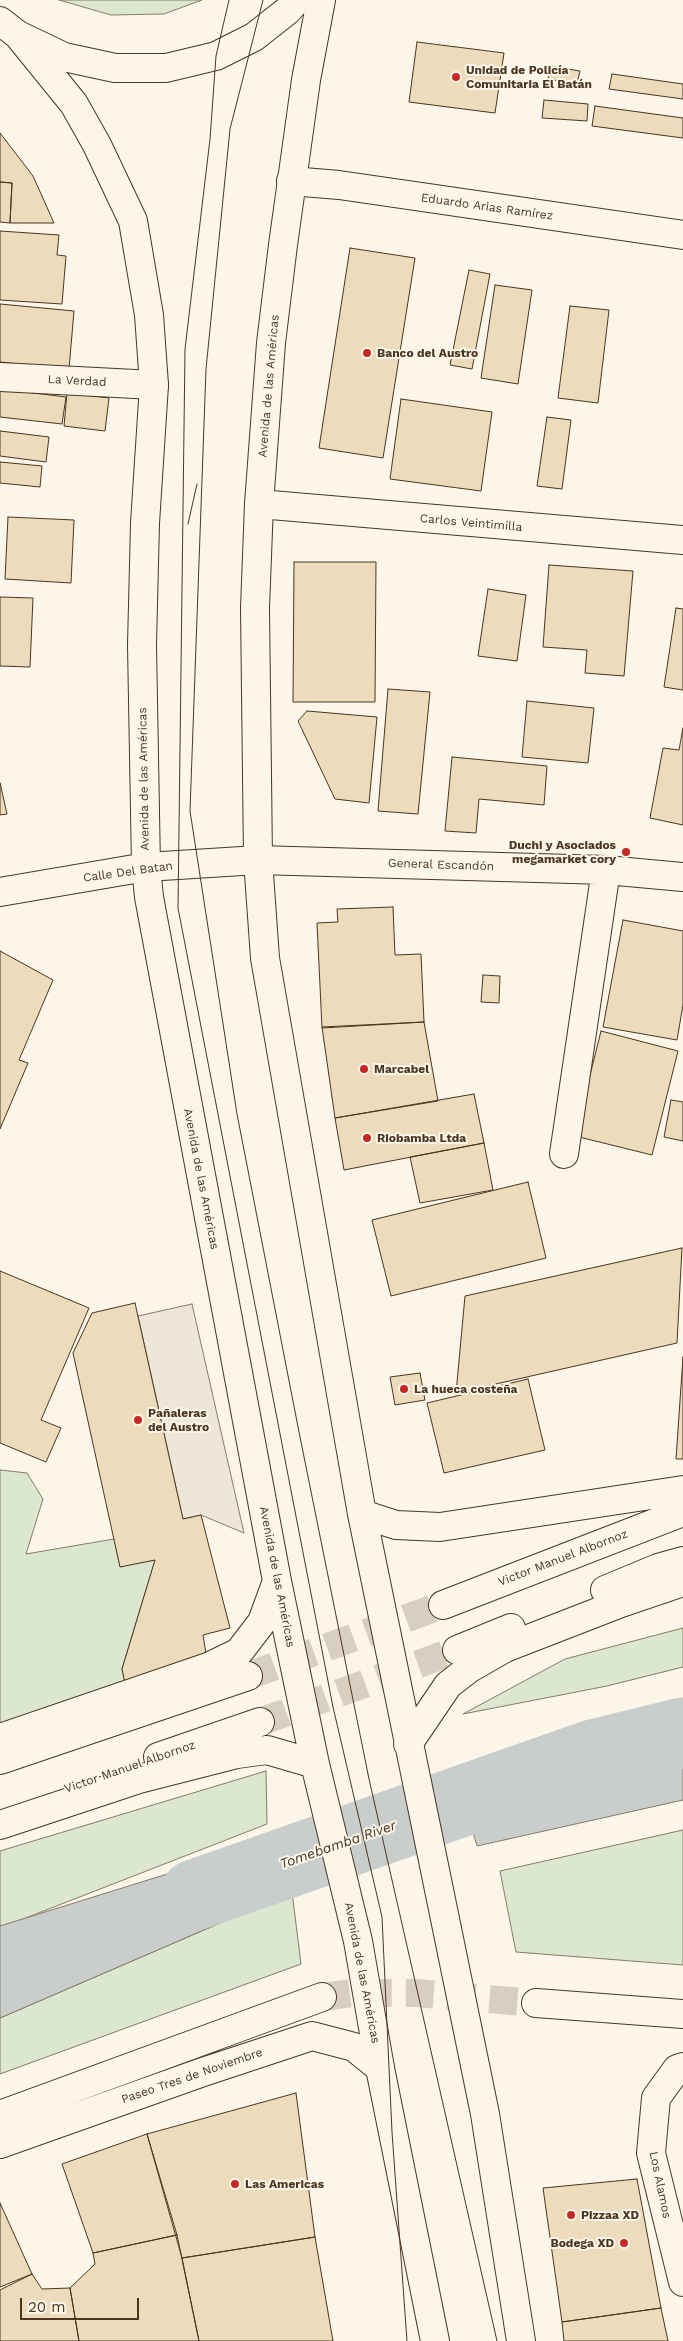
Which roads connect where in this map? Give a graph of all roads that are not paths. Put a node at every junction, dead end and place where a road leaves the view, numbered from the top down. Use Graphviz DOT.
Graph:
graph roads {
  1 [pos="315,0"];
  2 [pos="9,28"];
  3 [pos="291,182"];
  4 [pos="683,235"];
  5 [pos="0,377"];
  6 [pos="154,384"];
  7 [pos="259,504"];
  8 [pos="683,540"];
  9 [pos="258,860"];
  10 [pos="146,867"];
  11 [pos="606,870"];
  12 [pos="683,877"];
  13 [pos="0,892"];
  14 [pos="564,1154"];
  15 [pos="683,1490"];
  16 [pos="683,1512"];
  17 [pos="362,1514"];
  18 [pos="683,1561"];
  19 [pos="277,1582"];
  20 [pos="683,1582"];
  21 [pos="443,1605"];
  22 [pos="457,1650"];
  23 [pos="248,1676"];
  24 [pos="260,1722"];
  25 [pos="0,1738"];
  26 [pos="409,1747"];
  27 [pos="0,1760"];
  28 [pos="316,1768"];
  29 [pos="0,1810"];
  30 [pos="0,1825"];
  31 [pos="322,1998"];
  32 [pos="536,2003"];
  33 [pos="683,2014"];
  34 [pos="683,2067"];
  35 [pos="380,2068"];
  36 [pos="0,2114"];
  37 [pos="0,2144"];
  38 [pos="683,2282"];
  39 [pos="435,2341"];
  40 [pos="521,2341"];
  1 -- 2 [label="main road"];
  1 -- 3 [label="main road, Avenida de las Américas"];
  2 -- 6 [label="main road, Avenida de las Américas"];
  3 -- 4 [label="main road, Eduardo Arias Ramírez"];
  3 -- 7 [label="main road, Avenida de las Américas"];
  5 -- 6 [label="main road, La Verdad"];
  6 -- 10 [label="main road, Avenida de las Américas"];
  7 -- 8 [label="main road, Carlos Veintimilla"];
  7 -- 9 [label="main road, Avenida de las Américas"];
  9 -- 10 [label="main road, Calle Del Batan"];
  9 -- 11 [label="main road, General Escandón"];
  9 -- 17 [label="main road, Avenida de las Américas"];
  10 -- 13 [label="main road, Calle Del Batan"];
  10 -- 19 [label="main road, Avenida de las Américas"];
  11 -- 12 [label="main road, General Escandón"];
  11 -- 14 [label="main road"];
  15 -- 17 [label="main road"];
  16 -- 21 [label="main road, Victor Manuel Albornoz"];
  17 -- 26 [label="main road, Avenida de las Américas"];
  18 -- 22 [label="main road"];
  19 -- 25 [label="main road"];
  19 -- 28 [label="main road, Avenida de las Américas"];
  20 -- 26 [label="main road"];
  23 -- 27 [label="main road"];
  24 -- 29 [label="main road, Victor Manuel Albornoz"];
  26 -- 40 [label="main road, Avenida de las Américas"];
  28 -- 30 [label="main road"];
  28 -- 35 [label="main road, Avenida de las Américas"];
  31 -- 36 [label="main road"];
  32 -- 33 [label="main road"];
  34 -- 38 [label="main road, Los Alamos"];
  35 -- 37 [label="main road, Paseo Tres de Noviembre"];
  35 -- 39 [label="main road, Avenida de las Américas"];
}
